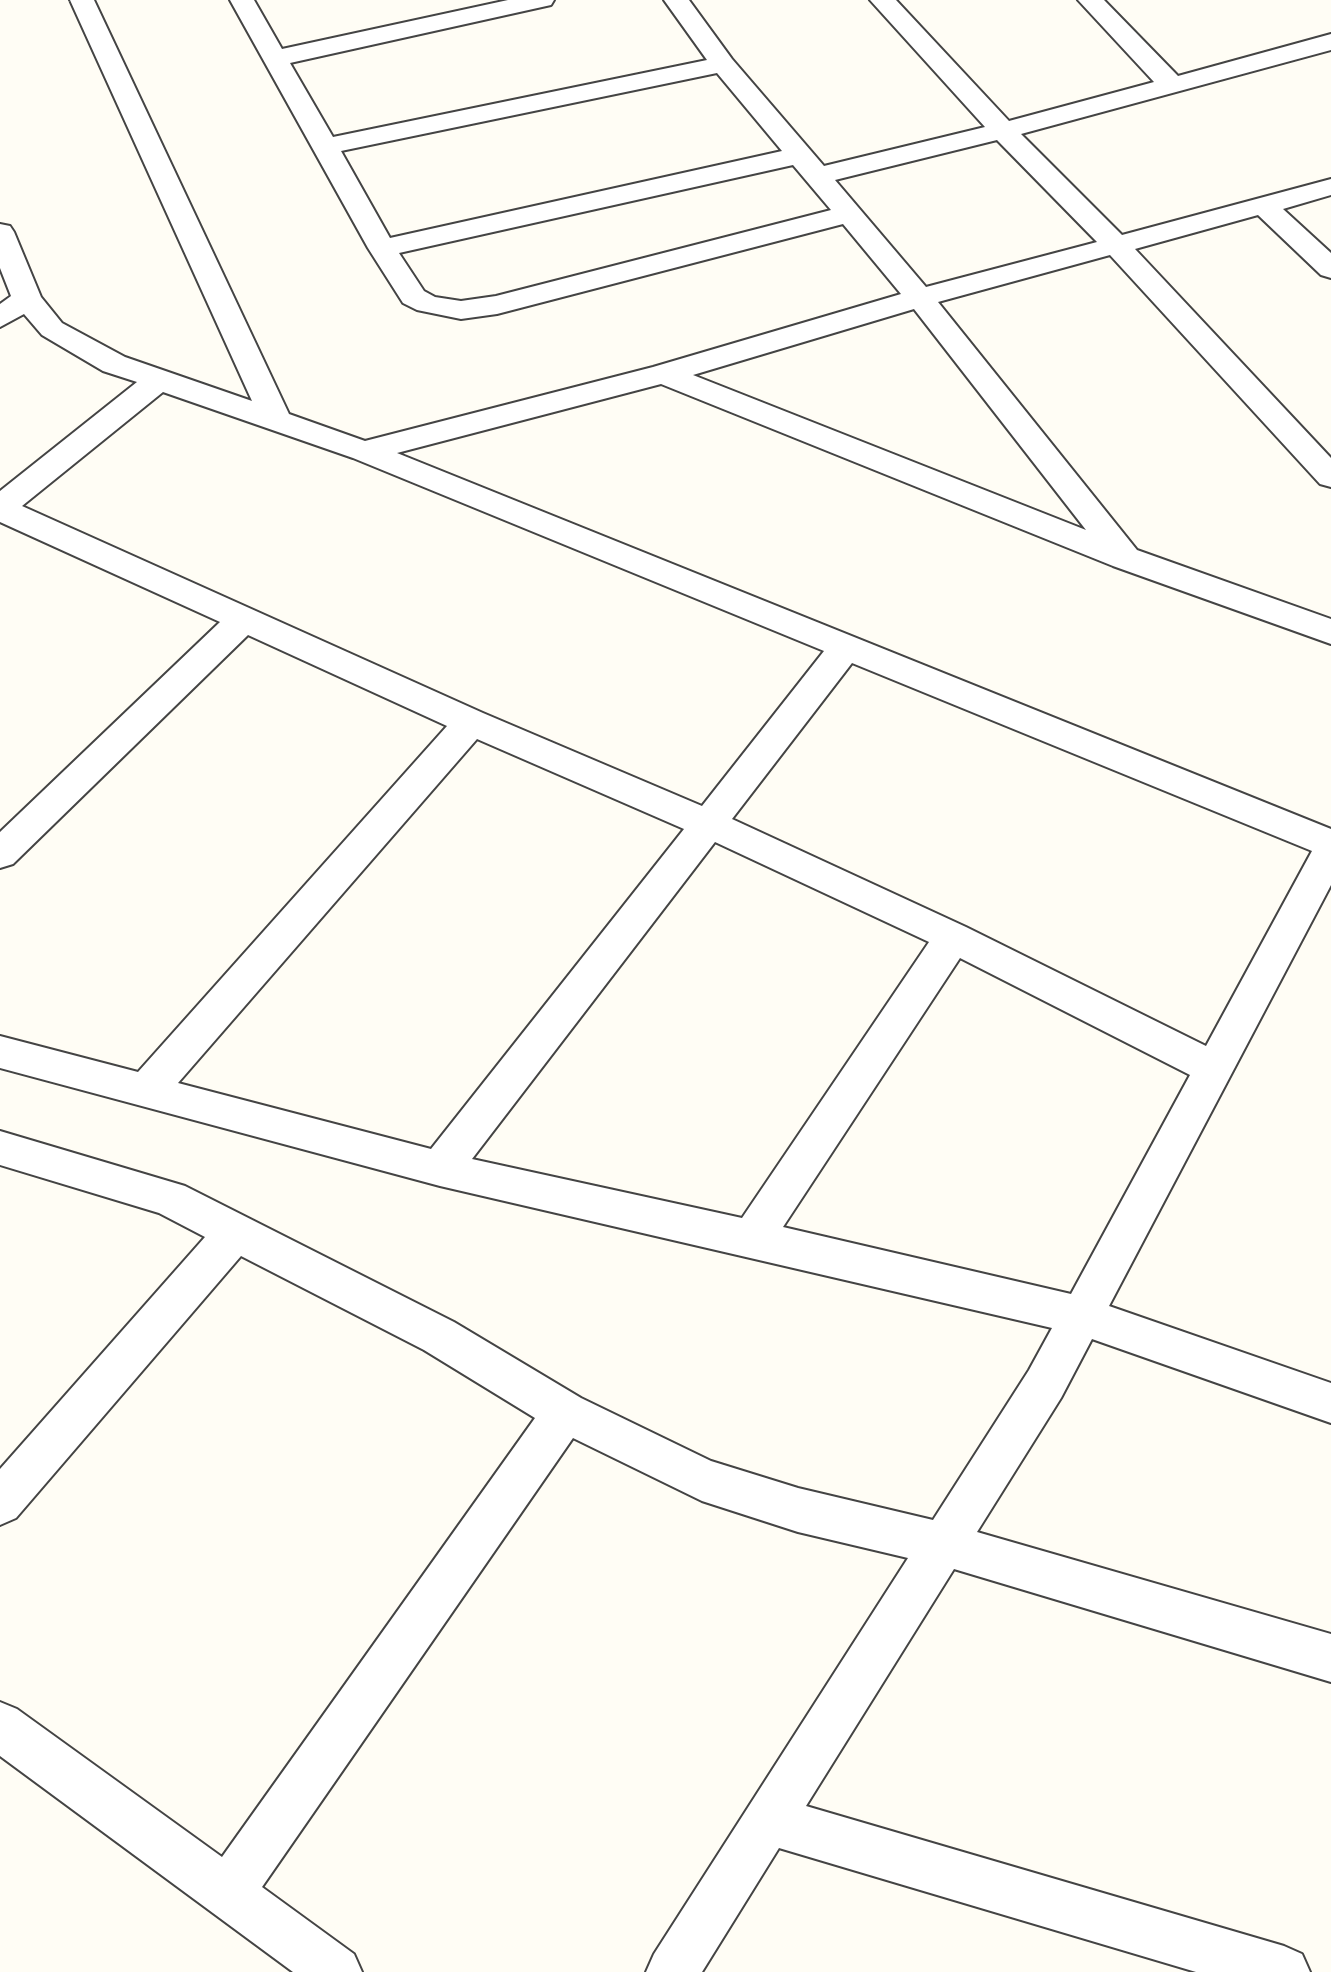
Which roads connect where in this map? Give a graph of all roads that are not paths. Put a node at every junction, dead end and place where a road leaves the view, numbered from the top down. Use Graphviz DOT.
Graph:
graph roads {
  1 [pos="82,0"];
  2 [pos="242,0"];
  3 [pos="542,0"];
  4 [pos="676,0"];
  5 [pos="882,0"];
  6 [pos="1090,0"];
  7 [pos="449,9"];
  8 [pos="1331,42"];
  9 [pos="276,58"];
  10 [pos="723,64"];
  11 [pos="1172,85"];
  12 [pos="1003,131"];
  13 [pos="323,147"];
  14 [pos="808,165"];
  15 [pos="1331,187"];
  16 [pos="1265,207"];
  17 [pos="849,214"];
  18 [pos="0,232"];
  19 [pos="1115,244"];
  20 [pos="382,248"];
  21 [pos="1331,269"];
  22 [pos="920,298"];
  23 [pos="27,299"];
  24 [pos="0,318"];
  25 [pos="663,374"];
  26 [pos="161,379"];
  27 [pos="276,419"];
  28 [pos="364,451"];
  29 [pos="1331,477"];
  30 [pos="0,508"];
  31 [pos="1125,558"];
  32 [pos="243,620"];
  33 [pos="1331,632"];
  34 [pos="847,646"];
  35 [pos="471,722"];
  36 [pos="709,824"];
  37 [pos="1331,847"];
  38 [pos="0,854"];
  39 [pos="953,937"];
  40 [pos="0,1052"];
  41 [pos="1214,1068"];
  42 [pos="145,1092"];
  43 [pos="0,1148"];
  44 [pos="440,1169"];
  45 [pos="236,1231"];
  46 [pos="752,1238"];
  47 [pos="1081,1317"];
  48 [pos="1331,1403"];
  49 [pos="565,1412"];
  50 [pos="0,1503"];
  51 [pos="943,1544"];
  52 [pos="1331,1658"];
  53 [pos="0,1726"];
  54 [pos="768,1820"];
  55 [pos="227,1893"];
  56 [pos="336,1972"];
  57 [pos="672,1972"];
  58 [pos="1284,1972"];
  1 -- 27 [label="street"];
  2 -- 9 [label="street"];
  3 -- 7 [label="street"];
  4 -- 10 [label="street"];
  5 -- 12 [label="street"];
  6 -- 11 [label="street"];
  7 -- 9 [label="street"];
  8 -- 11 [label="street"];
  9 -- 13 [label="street"];
  10 -- 13 [label="street"];
  10 -- 14 [label="street"];
  11 -- 12 [label="street"];
  12 -- 14 [label="street"];
  12 -- 19 [label="street"];
  13 -- 20 [label="street"];
  14 -- 17 [label="street"];
  14 -- 20 [label="street"];
  15 -- 16 [label="street"];
  16 -- 19 [label="street"];
  16 -- 21 [label="street"];
  17 -- 20 [label="street"];
  17 -- 22 [label="street"];
  18 -- 23 [label="street"];
  19 -- 22 [label="street"];
  19 -- 29 [label="street"];
  22 -- 25 [label="street"];
  22 -- 31 [label="street"];
  23 -- 24 [label="street"];
  23 -- 26 [label="street"];
  25 -- 28 [label="street"];
  25 -- 31 [label="street"];
  26 -- 27 [label="street"];
  26 -- 30 [label="street"];
  27 -- 28 [label="street"];
  28 -- 34 [label="street"];
  30 -- 32 [label="street"];
  31 -- 33 [label="street"];
  32 -- 35 [label="street"];
  32 -- 38 [label="street"];
  34 -- 36 [label="street"];
  34 -- 37 [label="street"];
  35 -- 36 [label="street"];
  35 -- 42 [label="street"];
  36 -- 39 [label="street"];
  36 -- 44 [label="street"];
  37 -- 41 [label="street"];
  39 -- 41 [label="street"];
  39 -- 46 [label="street"];
  40 -- 42 [label="street"];
  41 -- 47 [label="street"];
  42 -- 44 [label="street"];
  43 -- 45 [label="street"];
  44 -- 46 [label="street"];
  45 -- 49 [label="street"];
  45 -- 50 [label="street"];
  46 -- 47 [label="street"];
  47 -- 48 [label="street"];
  47 -- 51 [label="street"];
  49 -- 51 [label="street"];
  49 -- 55 [label="street"];
  51 -- 52 [label="street"];
  51 -- 54 [label="street"];
  53 -- 55 [label="street"];
  54 -- 57 [label="street"];
  54 -- 58 [label="street"];
  55 -- 56 [label="street"];
}
